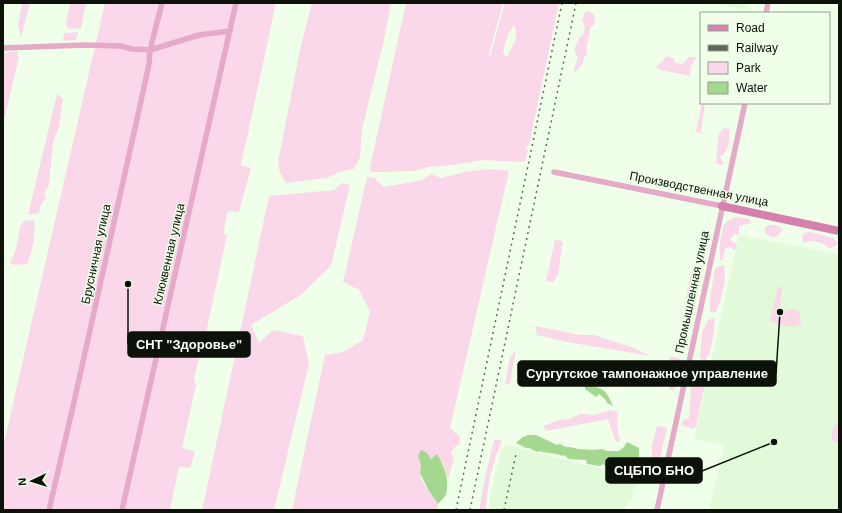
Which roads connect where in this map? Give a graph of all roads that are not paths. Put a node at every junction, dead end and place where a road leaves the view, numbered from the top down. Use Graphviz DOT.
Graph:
graph roads {
  1 [pos="162,3"];
  2 [pos="236,3"];
  3 [pos="230,32"];
  4 [pos="3,48"];
  5 [pos="150,50"];
  6 [pos="745,104"];
  7 [pos="554,172"];
  8 [pos="722,206"];
  9 [pos="839,230"];
  10 [pos="49,510"];
  11 [pos="122,510"];
  12 [pos="657,510"];
  1 -- 5 [label="street, Брусничная улица"];
  2 -- 3 [label="street, Клюквенная улица"];
  3 -- 5 [label="street"];
  3 -- 11 [label="street, Клюквенная улица"];
  4 -- 5 [label="street"];
  5 -- 10 [label="street, Брусничная улица"];
  6 -- 8 [label="street, Промышленная улица"];
  7 -- 8 [label="street, Производственная улица"];
  8 -- 9 [label="street, Производственная улица"];
  8 -- 12 [label="street, Промышленная улица"];
}
